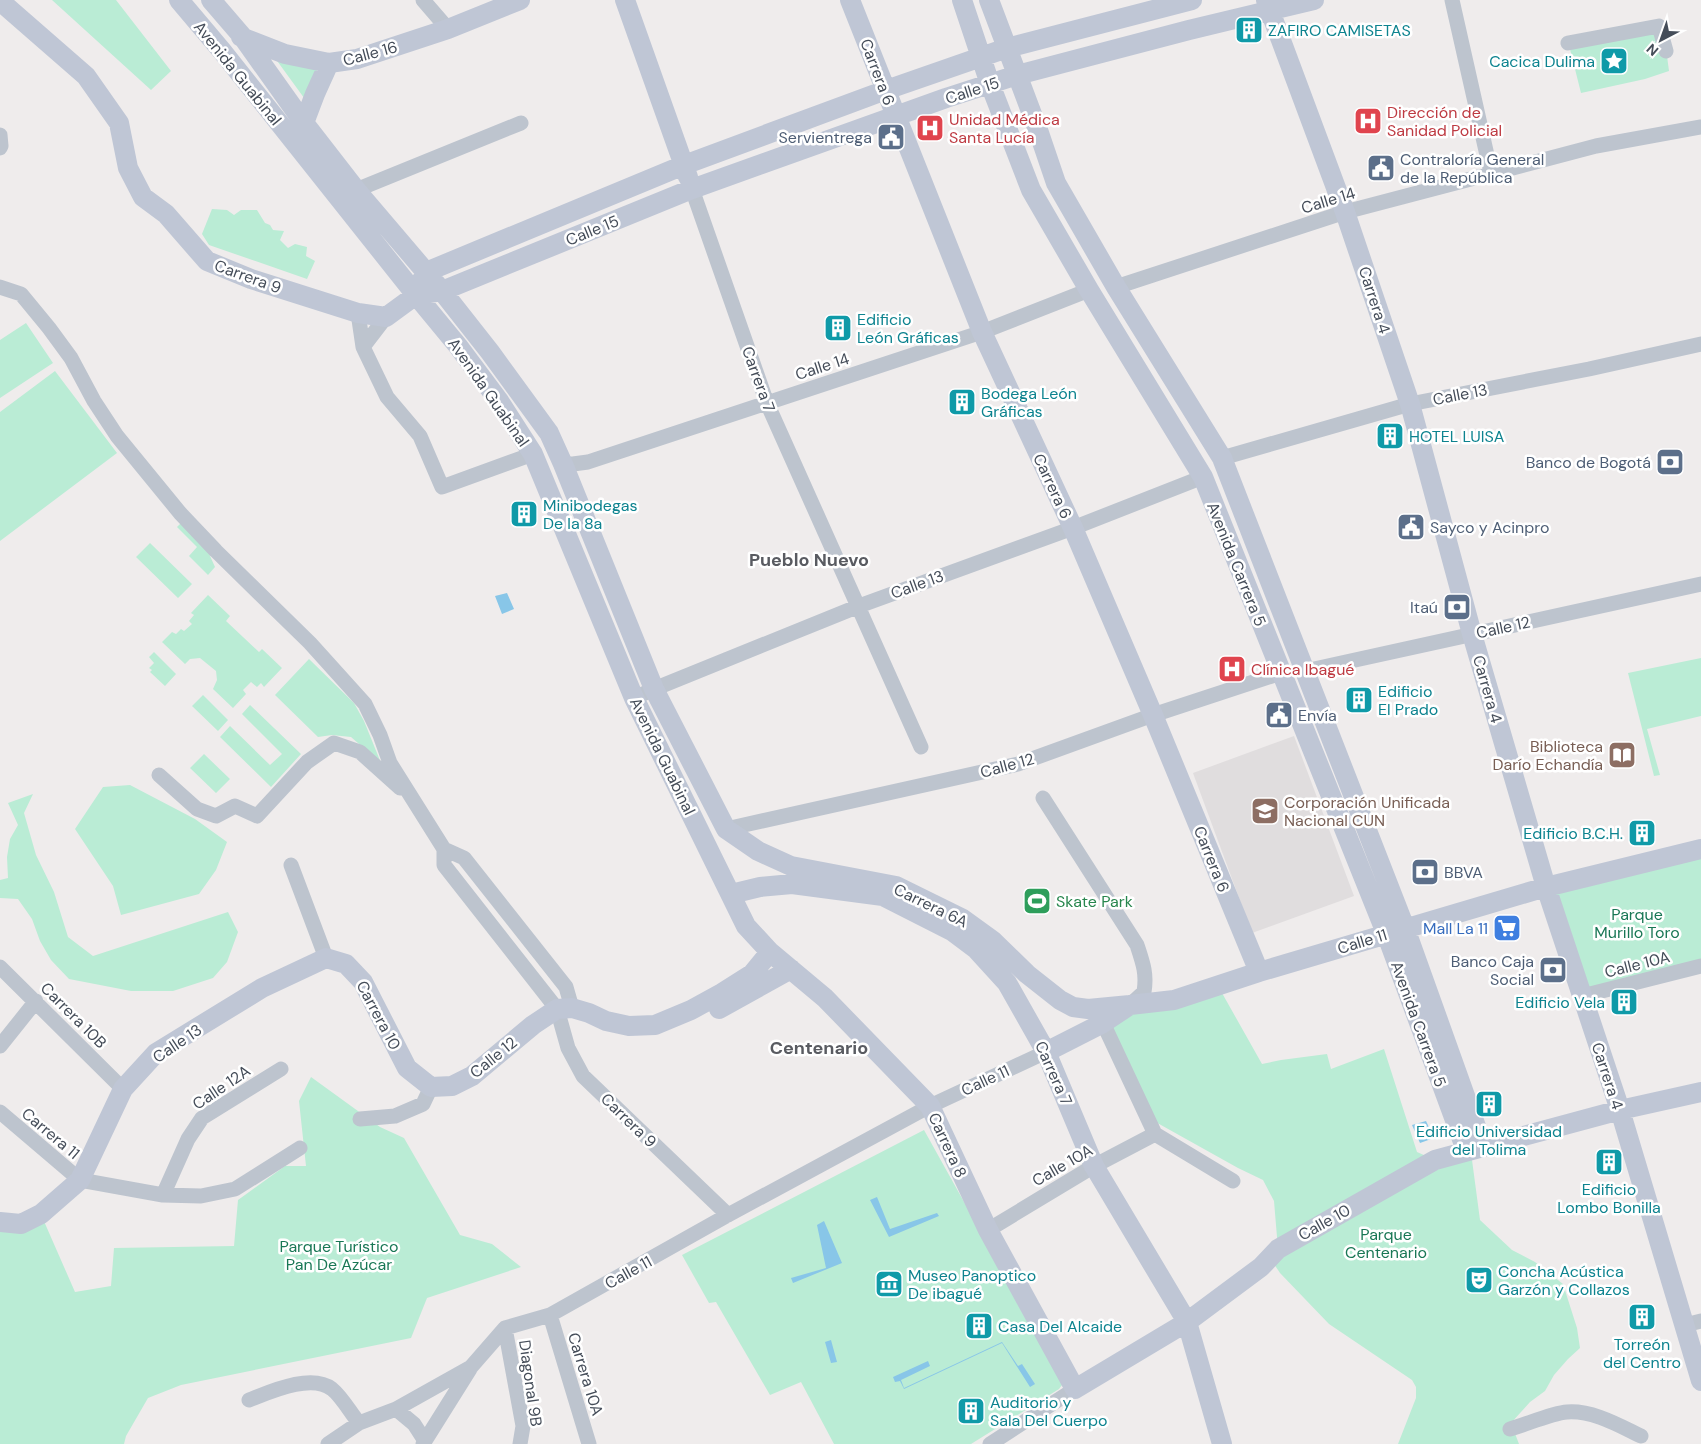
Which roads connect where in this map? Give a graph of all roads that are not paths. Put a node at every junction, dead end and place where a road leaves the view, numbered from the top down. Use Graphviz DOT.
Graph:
graph roads {
  1 [pos="179,0"];
  2 [pos="211,0"];
  3 [pos="423,0"];
  4 [pos="520,0"];
  5 [pos="624,0"];
  6 [pos="850,0"];
  7 [pos="962,0"];
  8 [pos="988,0"];
  9 [pos="1192,0"];
  10 [pos="1314,0"];
  11 [pos="1452,0"];
  12 [pos="0,1"];
  13 [pos="1268,6"];
  14 [pos="10,17"];
  15 [pos="448,29"];
  16 [pos="242,36"];
  17 [pos="1568,43"];
  18 [pos="1007,48"];
  19 [pos="222,51"];
  20 [pos="1666,51"];
  21 [pos="982,56"];
  22 [pos="329,63"];
  23 [pos="1017,75"];
  24 [pos="990,84"];
  25 [pos="886,90"];
  26 [pos="895,115"];
  27 [pos="304,123"];
  28 [pos="521,123"];
  29 [pos="1701,127"];
  30 [pos="0,135"];
  31 [pos="0,148"];
  32 [pos="684,165"];
  33 [pos="1491,173"];
  34 [pos="692,189"];
  35 [pos="356,190"];
  36 [pos="1345,212"];
  37 [pos="426,272"];
  38 [pos="0,287"];
  39 [pos="1116,287"];
  40 [pos="1089,290"];
  41 [pos="442,291"];
  42 [pos="416,296"];
  43 [pos="358,313"];
  44 [pos="386,317"];
  45 [pos="982,332"];
  46 [pos="1701,344"];
  47 [pos="363,347"];
  48 [pos="767,403"];
  49 [pos="1410,404"];
  50 [pos="533,454"];
  51 [pos="1222,458"];
  52 [pos="563,464"];
  53 [pos="1203,476"];
  54 [pos="1073,528"];
  55 [pos="1701,584"];
  56 [pos="859,606"];
  57 [pos="1472,634"];
  58 [pos="1306,671"];
  59 [pos="1281,673"];
  60 [pos="654,689"];
  61 [pos="634,698"];
  62 [pos="1153,715"];
  63 [pos="921,747"];
  64 [pos="159,775"];
  65 [pos="1043,798"];
  66 [pos="413,799"];
  67 [pos="726,829"];
  68 [pos="1701,850"];
  69 [pos="291,865"];
  70 [pos="792,875"];
  71 [pos="1546,887"];
  72 [pos="731,894"];
  73 [pos="1406,928"];
  74 [pos="1386,933"];
  75 [pos="770,952"];
  76 [pos="326,958"];
  77 [pos="1701,966"];
  78 [pos="0,967"];
  79 [pos="791,969"];
  80 [pos="1259,972"];
  81 [pos="1582,996"];
  82 [pos="36,1001"];
  83 [pos="1130,1005"];
  84 [pos="564,1008"];
  85 [pos="1088,1009"];
  86 [pos="1103,1022"];
  87 [pos="0,1046"];
  88 [pos="1046,1052"];
  89 [pos="282,1069"];
  90 [pos="431,1087"];
  91 [pos="123,1090"];
  92 [pos="1701,1092"];
  93 [pos="930,1106"];
  94 [pos="1620,1110"];
  95 [pos="0,1112"];
  96 [pos="360,1119"];
  97 [pos="1155,1134"];
  98 [pos="300,1148"];
  99 [pos="1474,1148"];
  100 [pos="1094,1166"];
  101 [pos="80,1180"];
  102 [pos="1233,1181"];
  103 [pos="163,1195"];
  104 [pos="728,1215"];
  105 [pos="0,1222"];
  106 [pos="988,1230"];
  107 [pos="550,1315"];
  108 [pos="1187,1322"];
  109 [pos="1693,1323"];
  110 [pos="505,1328"];
  111 [pos="471,1368"];
  112 [pos="1701,1381"];
  113 [pos="1075,1389"];
  114 [pos="249,1400"];
  115 [pos="396,1409"];
  116 [pos="359,1423"];
  117 [pos="1510,1429"];
  118 [pos="1641,1436"];
  119 [pos="424,1442"];
  120 [pos="328,1444"];
  121 [pos="520,1444"];
  122 [pos="589,1444"];
  123 [pos="990,1444"];
  124 [pos="1222,1444"];
  1 -- 19 [label="main road, Avenida Guabinal"];
  2 -- 16 [label="main road, Avenida Guabinal"];
  3 -- 15 [label="street"];
  4 -- 15 [label="main road, Calle 16"];
  5 -- 32 [label="main road, Carrera 7"];
  6 -- 25 [label="main road, Carrera 6"];
  7 -- 21 [label="main road, Avenida Carrera 5"];
  8 -- 18 [label="main road, Avenida Carrera 5"];
  9 -- 18 [label="main road, Calle 15"];
  10 -- 13 [label="main road, Calle 15"];
  11 -- 33 [label="street"];
  12 -- 14 [label="main road, Carrera 9"];
  13 -- 23 [label="main road, Calle 15"];
  13 -- 36 [label="main road, Carrera 4"];
  14 -- 43 [label="main road, Carrera 9"];
  15 -- 22 [label="main road, Calle 16"];
  16 -- 19 [label="main road"];
  16 -- 22 [label="main road, Calle 16"];
  16 -- 27 [label="main road, Avenida Guabinal"];
  17 -- 20 [label="street"];
  18 -- 21 [label="main road, Calle 15"];
  18 -- 23 [label="main road, Avenida Carrera 5"];
  19 -- 42 [label="main road, Avenida Guabinal"];
  21 -- 24 [label="main road, Avenida Carrera 5"];
  21 -- 25 [label="main road, Calle 15"];
  22 -- 27 [label="main road"];
  23 -- 24 [label="main road, Calle 15"];
  23 -- 39 [label="main road, Avenida Carrera 5"];
  24 -- 26 [label="main road, Calle 15"];
  24 -- 40 [label="main road, Avenida Carrera 5"];
  25 -- 26 [label="main road, Carrera 6"];
  25 -- 32 [label="main road, Calle 15"];
  26 -- 34 [label="main road, Calle 15"];
  26 -- 45 [label="main road, Carrera 6"];
  27 -- 35 [label="main road, Avenida Guabinal"];
  28 -- 35 [label="street"];
  29 -- 33 [label="street, Calle 14"];
  30 -- 31 [label="street"];
  32 -- 34 [label="main road, Carrera 7"];
  32 -- 37 [label="main road, Calle 15"];
  33 -- 36 [label="street, Calle 14"];
  34 -- 41 [label="main road, Calle 15"];
  34 -- 48 [label="street, Carrera 7"];
  35 -- 37 [label="main road, Avenida Guabinal"];
  36 -- 39 [label="street, Calle 14"];
  36 -- 49 [label="main road, Carrera 4"];
  37 -- 41 [label="main road, Avenida Guabinal"];
  37 -- 42 [label="main road"];
  38 -- 66 [label="street"];
  39 -- 51 [label="main road, Avenida Carrera 5"];
  40 -- 45 [label="street, Calle 14"];
  40 -- 53 [label="main road, Avenida Carrera 5"];
  41 -- 42 [label="main road, Calle 15"];
  41 -- 52 [label="main road, Avenida Guabinal"];
  42 -- 44 [label="main road, Calle 15"];
  42 -- 50 [label="main road, Avenida Guabinal"];
  43 -- 44 [label="main road, Carrera 9"];
  43 -- 47 [label="street"];
  44 -- 47 [label="street, Calle 15"];
  45 -- 48 [label="street, Calle 14"];
  45 -- 54 [label="main road, Carrera 6"];
  46 -- 49 [label="street, Calle 13"];
  47 -- 50 [label="street"];
  48 -- 52 [label="street, Calle 14"];
  48 -- 56 [label="street, Carrera 7"];
  49 -- 51 [label="street, Calle 13"];
  49 -- 57 [label="main road, Carrera 4"];
  50 -- 61 [label="main road, Avenida Guabinal"];
  51 -- 58 [label="main road, Avenida Carrera 5"];
  52 -- 60 [label="main road, Avenida Guabinal"];
  53 -- 54 [label="street, Calle 13"];
  53 -- 59 [label="main road, Avenida Carrera 5"];
  54 -- 56 [label="street, Calle 13"];
  54 -- 62 [label="main road, Carrera 6"];
  55 -- 57 [label="street, Calle 12"];
  56 -- 60 [label="street, Calle 13"];
  56 -- 63 [label="street, Carrera 7"];
  57 -- 58 [label="street, Calle 12"];
  57 -- 71 [label="main road, Carrera 4"];
  58 -- 73 [label="main road, Avenida Carrera 5"];
  59 -- 62 [label="street, Calle 12"];
  59 -- 74 [label="main road, Avenida Carrera 5"];
  60 -- 61 [label="street, Calle 13"];
  60 -- 67 [label="main road, Avenida Guabinal"];
  61 -- 72 [label="main road, Avenida Guabinal"];
  62 -- 67 [label="street, Calle 12"];
  62 -- 80 [label="main road, Carrera 6"];
  64 -- 66 [label="street"];
  65 -- 83 [label="street"];
  66 -- 84 [label="street, Carrera 9"];
  67 -- 70 [label="main road, Carrera 6A"];
  68 -- 71 [label="main road, Calle 11"];
  69 -- 76 [label="street"];
  70 -- 72 [label="main road, Carrera 7"];
  70 -- 85 [label="main road, Carrera 6A"];
  70 -- 88 [label="main road, Carrera 7"];
  71 -- 73 [label="main road, Calle 11"];
  71 -- 81 [label="main road, Carrera 4"];
  72 -- 75 [label="main road, Carrera 8"];
  73 -- 74 [label="main road, Calle 11"];
  73 -- 99 [label="main road, Avenida Carrera 5"];
  74 -- 80 [label="main road, Calle 11"];
  74 -- 99 [label="main road, Avenida Carrera 5"];
  75 -- 79 [label="main road, Carrera 8"];
  75 -- 84 [label="main road"];
  76 -- 90 [label="main road, Carrera 10"];
  76 -- 91 [label="main road, Calle 13"];
  77 -- 81 [label="street, Calle 10A"];
  78 -- 82 [label="street, Carrera 10B"];
  79 -- 84 [label="main road"];
  79 -- 93 [label="main road, Carrera 8"];
  80 -- 83 [label="main road, Calle 11"];
  81 -- 94 [label="main road, Carrera 4"];
  82 -- 87 [label="street"];
  82 -- 91 [label="street, Carrera 10B"];
  83 -- 85 [label="main road, Carrera 6A"];
  83 -- 86 [label="main road, Calle 11"];
  84 -- 90 [label="main road, Calle 12"];
  84 -- 104 [label="street, Carrera 9"];
  85 -- 86 [label="street, Carrera 6A"];
  86 -- 88 [label="main road, Calle 11"];
  86 -- 97 [label="street, Carrera 6A"];
  88 -- 93 [label="street, Calle 11"];
  88 -- 100 [label="main road, Carrera 7"];
  89 -- 103 [label="street, Calle 12A"];
  90 -- 96 [label="street"];
  91 -- 101 [label="main road, Calle 13"];
  92 -- 94 [label="main road, Calle 10"];
  93 -- 104 [label="street, Calle 11"];
  93 -- 106 [label="main road, Carrera 8"];
  94 -- 99 [label="main road, Calle 10"];
  94 -- 109 [label="main road, Carrera 4"];
  95 -- 101 [label="street, Carrera 11"];
  97 -- 100 [label="street, Calle 10A"];
  97 -- 102 [label="street"];
  98 -- 103 [label="street"];
  99 -- 108 [label="main road, Calle 10"];
  100 -- 106 [label="street, Calle 10A"];
  100 -- 108 [label="main road, Carrera 7"];
  101 -- 103 [label="street"];
  101 -- 105 [label="main road"];
  104 -- 107 [label="street, Calle 11"];
  106 -- 113 [label="main road, Carrera 8"];
  107 -- 110 [label="street, Calle 11"];
  107 -- 122 [label="street, Carrera 10A"];
  108 -- 113 [label="main road, Calle 10"];
  108 -- 124 [label="main road, Carrera 7"];
  109 -- 112 [label="main road, Carrera 4"];
  110 -- 111 [label="street"];
  110 -- 121 [label="street, Diagonal 9B"];
  111 -- 115 [label="street"];
  111 -- 119 [label="street"];
  113 -- 123 [label="street, Calle 10"];
  114 -- 116 [label="street"];
  115 -- 116 [label="street"];
  115 -- 119 [label="street"];
  116 -- 120 [label="street"];
  117 -- 118 [label="street"];
}
